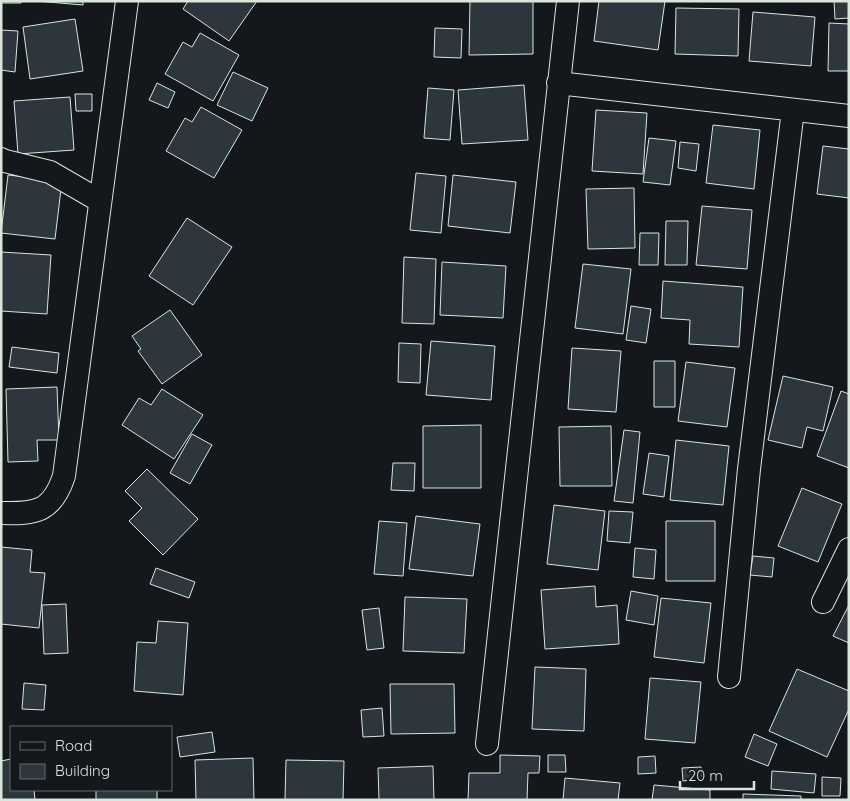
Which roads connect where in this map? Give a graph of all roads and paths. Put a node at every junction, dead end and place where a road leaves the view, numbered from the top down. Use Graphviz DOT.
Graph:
graph roads {
  1 [pos="126,1"];
  2 [pos="568,1"];
  3 [pos="558,83"];
  4 [pos="793,110"];
  5 [pos="849,116"];
  6 [pos="1,159"];
  7 [pos="100,201"];
  8 [pos="1,513"];
  9 [pos="849,549"];
  10 [pos="823,602"];
  11 [pos="729,677"];
  12 [pos="487,744"];
  1 -- 7 [label="street"];
  2 -- 3 [label="street"];
  3 -- 4 [label="street"];
  3 -- 12 [label="street"];
  4 -- 5 [label="street"];
  4 -- 11 [label="street"];
  6 -- 7 [label="street"];
  7 -- 8 [label="street"];
  9 -- 10 [label="street"];
}
